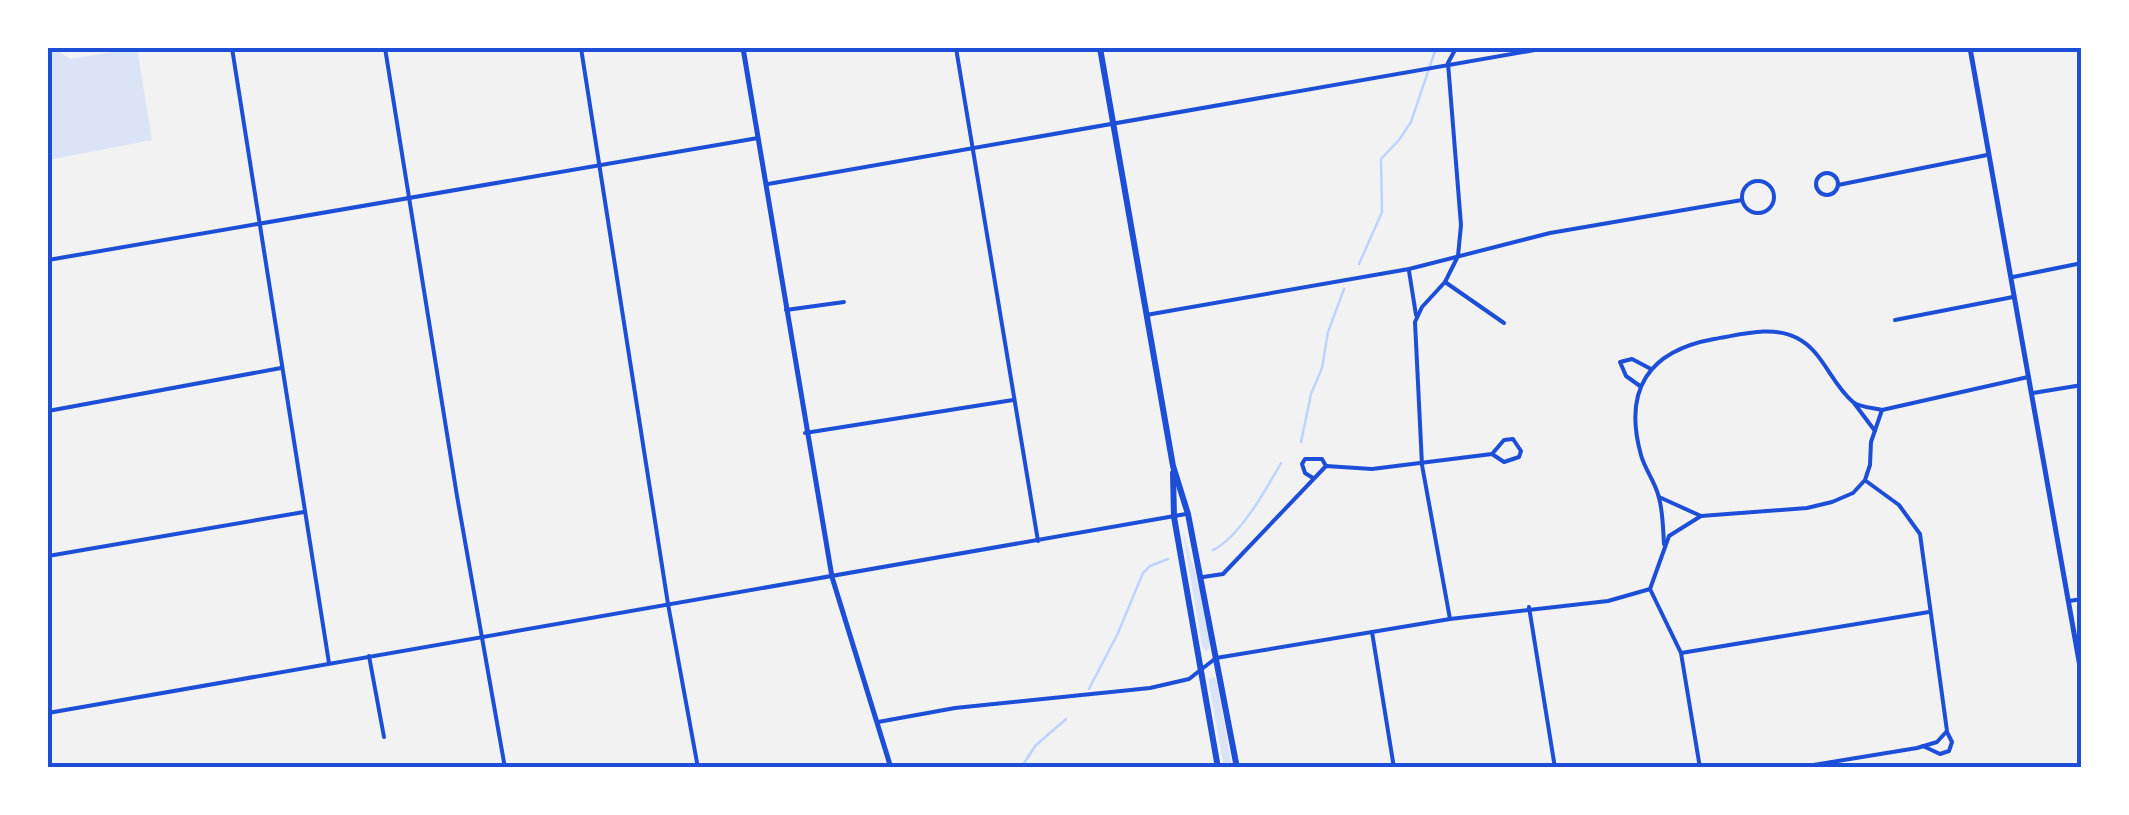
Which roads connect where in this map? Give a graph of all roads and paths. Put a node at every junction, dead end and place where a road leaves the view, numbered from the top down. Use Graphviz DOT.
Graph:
graph roads {
  1 [pos="232,48"];
  2 [pos="385,48"];
  3 [pos="581,48"];
  4 [pos="743,48"];
  5 [pos="956,48"];
  6 [pos="1100,48"];
  7 [pos="1456,48"];
  8 [pos="1546,48"];
  9 [pos="1970,48"];
  10 [pos="1448,64"];
  11 [pos="1114,125"];
  12 [pos="758,138"];
  13 [pos="973,148"];
  14 [pos="1987,155"];
  15 [pos="601,163"];
  16 [pos="766,184"];
  17 [pos="1838,186"];
  18 [pos="409,196"];
  19 [pos="1742,200"];
  20 [pos="259,223"];
  21 [pos="1458,256"];
  22 [pos="48,260"];
  23 [pos="2082,264"];
  24 [pos="1409,269"];
  25 [pos="2010,277"];
  26 [pos="1446,282"];
  27 [pos="2013,297"];
  28 [pos="844,302"];
  29 [pos="786,310"];
  30 [pos="1146,315"];
  31 [pos="1416,316"];
  32 [pos="1895,320"];
  33 [pos="1504,322"];
  34 [pos="281,368"];
  35 [pos="1652,369"];
  36 [pos="2030,377"];
  37 [pos="2082,385"];
  38 [pos="1640,386"];
  39 [pos="2033,393"];
  40 [pos="1015,400"];
  41 [pos="1854,403"];
  42 [pos="1882,410"];
  43 [pos="48,411"];
  44 [pos="1875,431"];
  45 [pos="806,434"];
  46 [pos="1492,454"];
  47 [pos="1422,465"];
  48 [pos="1173,466"];
  49 [pos="1326,466"];
  50 [pos="1313,479"];
  51 [pos="1864,480"];
  52 [pos="1659,497"];
  53 [pos="304,512"];
  54 [pos="1188,514"];
  55 [pos="1700,516"];
  56 [pos="1174,517"];
  57 [pos="1038,541"];
  58 [pos="1664,544"];
  59 [pos="48,556"];
  60 [pos="832,577"];
  61 [pos="1200,578"];
  62 [pos="1650,589"];
  63 [pos="2082,599"];
  64 [pos="2069,601"];
  65 [pos="668,604"];
  66 [pos="1529,607"];
  67 [pos="1929,612"];
  68 [pos="1450,619"];
  69 [pos="1372,632"];
  70 [pos="480,635"];
  71 [pos="1681,653"];
  72 [pos="369,656"];
  73 [pos="1216,658"];
  74 [pos="329,663"];
  75 [pos="1201,670"];
  76 [pos="2082,678"];
  77 [pos="48,713"];
  78 [pos="878,722"];
  79 [pos="1947,731"];
  80 [pos="384,737"];
  81 [pos="1923,746"];
  82 [pos="505,768"];
  83 [pos="698,768"];
  84 [pos="891,768"];
  85 [pos="1218,768"];
  86 [pos="1236,768"];
  87 [pos="1394,768"];
  88 [pos="1555,768"];
  89 [pos="1700,768"];
  90 [pos="1795,768"];
  1 -- 20 [label="street"];
  2 -- 18 [label="street"];
  3 -- 15 [label="street"];
  4 -- 12 [label="street"];
  5 -- 13 [label="street"];
  6 -- 11 [label="main road"];
  7 -- 10 [label="street"];
  8 -- 10 [label="street"];
  9 -- 14 [label="street"];
  10 -- 11 [label="street"];
  10 -- 21 [label="street"];
  11 -- 13 [label="street"];
  11 -- 30 [label="main road"];
  12 -- 15 [label="street"];
  12 -- 16 [label="street"];
  13 -- 16 [label="street"];
  13 -- 40 [label="street"];
  14 -- 17 [label="street"];
  14 -- 25 [label="street"];
  15 -- 18 [label="street"];
  15 -- 65 [label="street"];
  16 -- 29 [label="street"];
  17 -- 17 [label="street"];
  18 -- 20 [label="street"];
  18 -- 70 [label="street"];
  19 -- 19 [label="street"];
  19 -- 21 [label="street"];
  20 -- 22 [label="street"];
  20 -- 34 [label="street"];
  21 -- 24 [label="street"];
  21 -- 26 [label="street"];
  23 -- 25 [label="street"];
  24 -- 30 [label="street"];
  24 -- 31 [label="street"];
  25 -- 27 [label="street"];
  26 -- 31 [label="street"];
  26 -- 33 [label="street"];
  27 -- 32 [label="street"];
  27 -- 36 [label="street"];
  28 -- 29 [label="street"];
  29 -- 45 [label="street"];
  30 -- 48 [label="main road"];
  31 -- 47 [label="street"];
  34 -- 43 [label="street"];
  34 -- 53 [label="street"];
  35 -- 38 [label="street"];
  35 -- 38 [label="street"];
  35 -- 41 [label="street"];
  36 -- 39 [label="street"];
  36 -- 42 [label="street"];
  37 -- 39 [label="street"];
  38 -- 52 [label="street"];
  39 -- 64 [label="street"];
  40 -- 45 [label="street"];
  40 -- 57 [label="street"];
  41 -- 42 [label="street"];
  41 -- 44 [label="street"];
  42 -- 44 [label="street"];
  44 -- 51 [label="street"];
  45 -- 60 [label="street"];
  46 -- 46 [label="street"];
  46 -- 47 [label="street"];
  47 -- 49 [label="street"];
  47 -- 68 [label="street"];
  48 -- 54 [label="main road"];
  48 -- 56 [label="main road"];
  49 -- 50 [label="street"];
  49 -- 50 [label="street"];
  50 -- 61 [label="street"];
  51 -- 55 [label="street"];
  51 -- 67 [label="street"];
  52 -- 55 [label="street"];
  52 -- 58 [label="street"];
  53 -- 59 [label="street"];
  53 -- 74 [label="street"];
  54 -- 56 [label="street"];
  54 -- 61 [label="main road"];
  55 -- 58 [label="street"];
  56 -- 57 [label="street"];
  56 -- 75 [label="main road"];
  57 -- 60 [label="street"];
  58 -- 62 [label="street"];
  60 -- 65 [label="street"];
  60 -- 78 [label="street"];
  61 -- 73 [label="main road"];
  62 -- 66 [label="street"];
  62 -- 71 [label="street"];
  63 -- 64 [label="street"];
  64 -- 76 [label="street"];
  65 -- 70 [label="street"];
  65 -- 83 [label="street"];
  66 -- 68 [label="street"];
  66 -- 88 [label="street"];
  67 -- 71 [label="street"];
  67 -- 79 [label="street"];
  68 -- 69 [label="street"];
  69 -- 73 [label="street"];
  69 -- 87 [label="street"];
  70 -- 72 [label="street"];
  70 -- 82 [label="street"];
  71 -- 89 [label="street"];
  72 -- 74 [label="street"];
  72 -- 80 [label="street"];
  73 -- 75 [label="street"];
  73 -- 86 [label="main road"];
  74 -- 77 [label="street"];
  75 -- 78 [label="street"];
  75 -- 85 [label="main road"];
  78 -- 84 [label="street"];
  79 -- 81 [label="street"];
  79 -- 81 [label="street"];
  81 -- 90 [label="street"];
}
